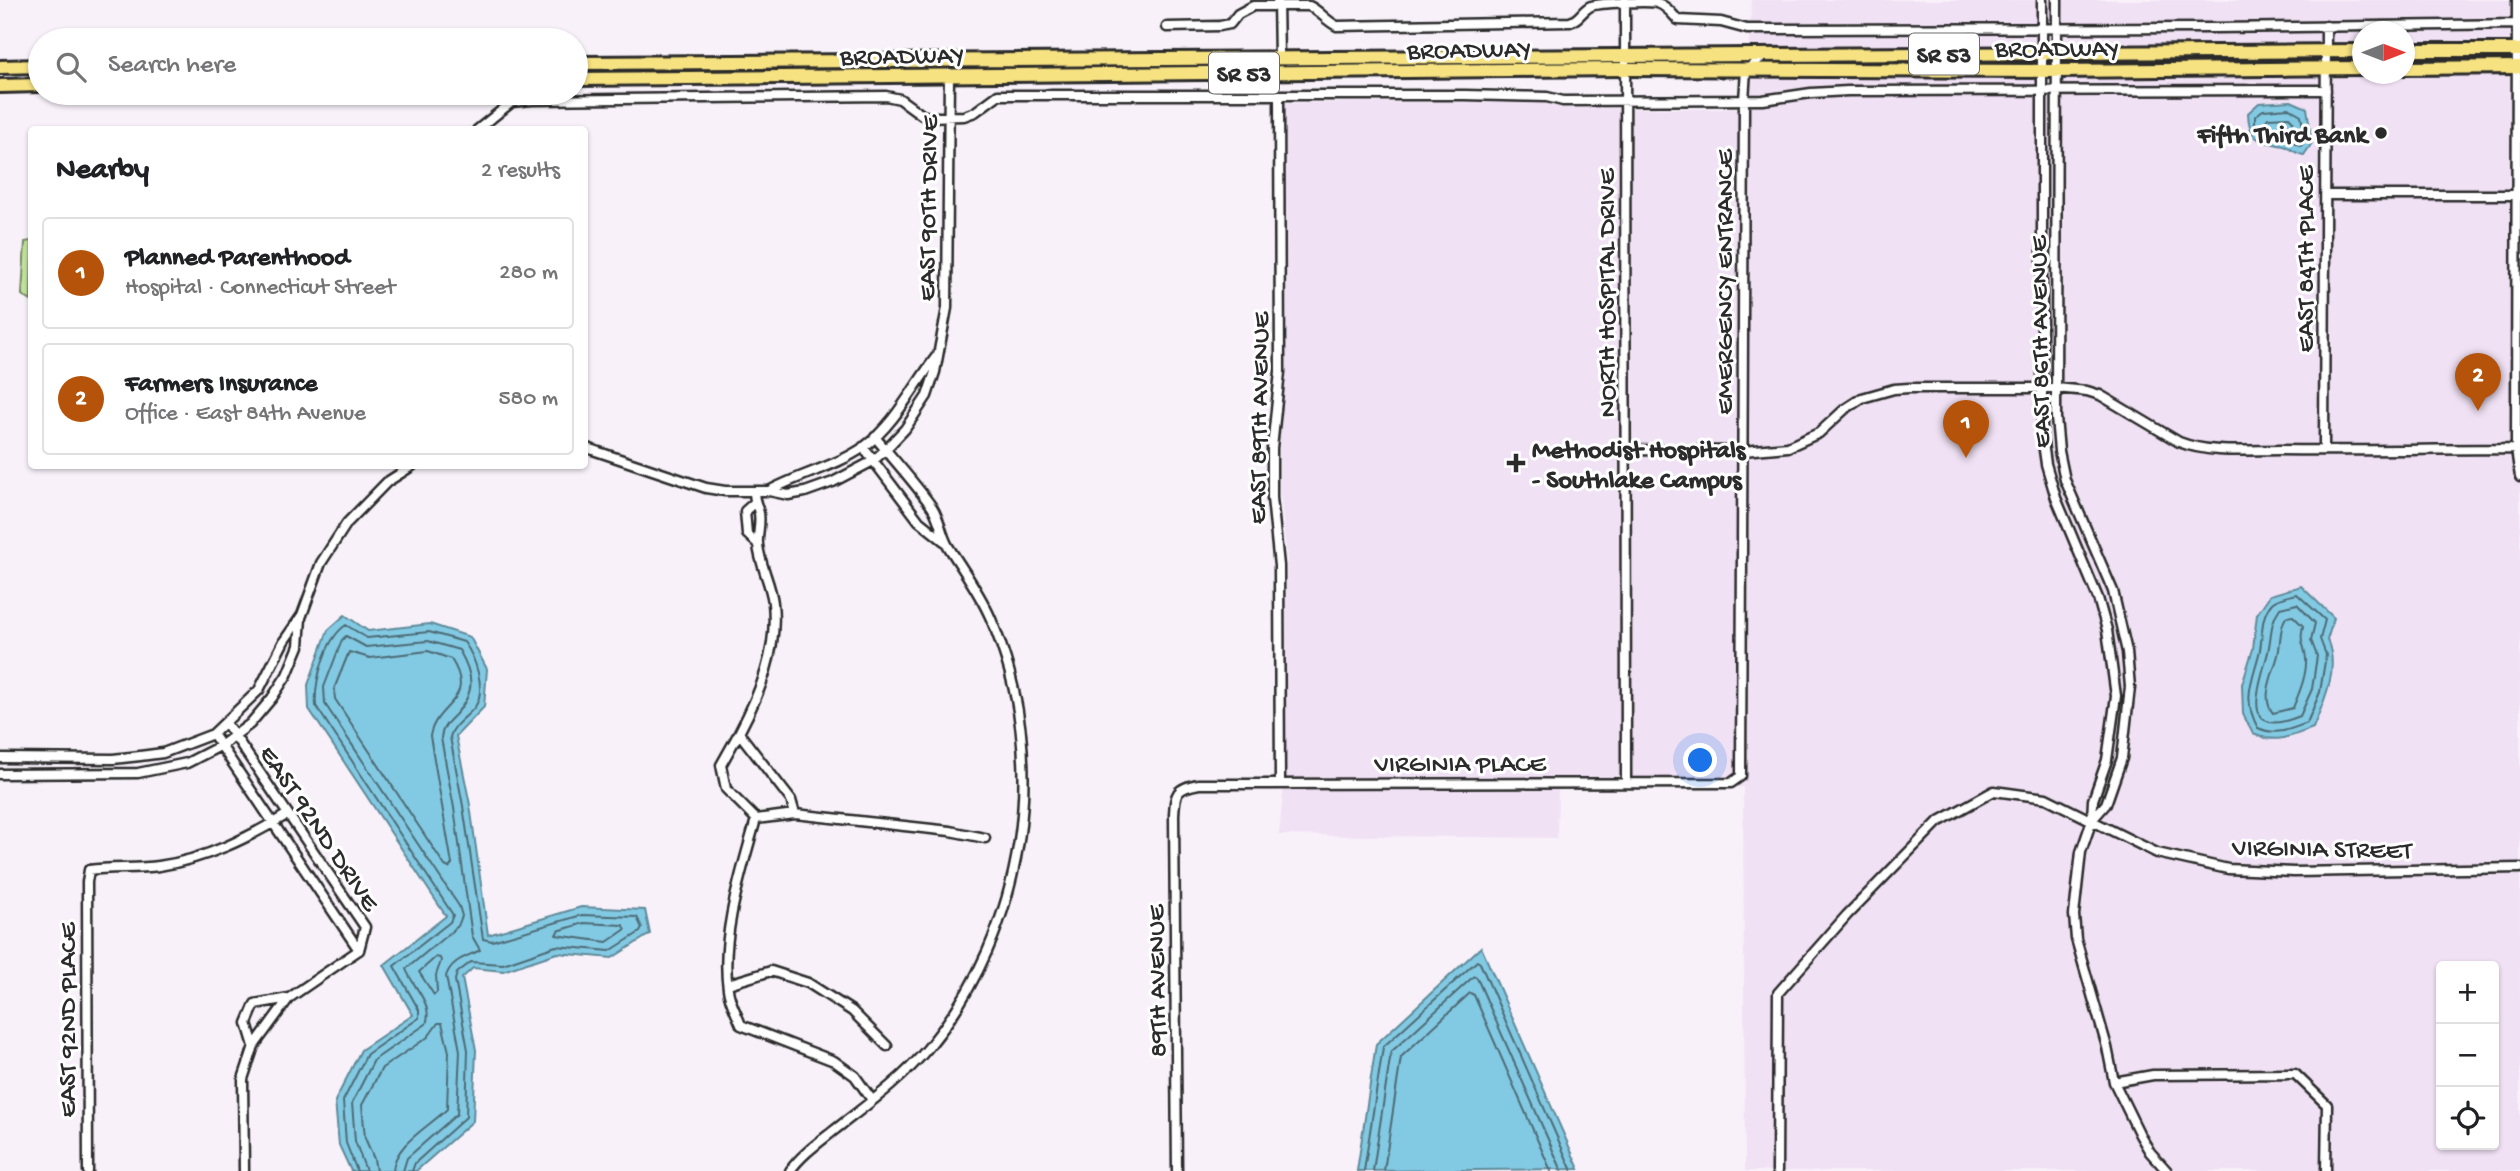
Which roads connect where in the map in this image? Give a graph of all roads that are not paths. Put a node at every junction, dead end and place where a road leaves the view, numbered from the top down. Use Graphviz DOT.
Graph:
graph roads {
  1 [pos="2042,0"];
  2 [pos="2057,0"];
  3 [pos="2517,0"];
  4 [pos="1625,2"];
  5 [pos="1278,3"];
  6 [pos="2518,24"];
  7 [pos="2326,26"];
  8 [pos="1167,27"];
  9 [pos="2041,28"];
  10 [pos="2057,28"];
  11 [pos="2415,50"];
  12 [pos="2518,50"];
  13 [pos="2326,51"];
  14 [pos="2352,51"];
  15 [pos="2041,53"];
  16 [pos="2057,53"];
  17 [pos="1770,55"];
  18 [pos="1625,56"];
  19 [pos="1279,58"];
  20 [pos="949,60"];
  21 [pos="588,63"];
  22 [pos="28,66"];
  23 [pos="0,67"];
  24 [pos="2518,67"];
  25 [pos="2352,68"];
  26 [pos="2415,68"];
  27 [pos="1625,69"];
  28 [pos="2326,69"];
  29 [pos="1746,70"];
  30 [pos="2040,71"];
  31 [pos="2056,71"];
  32 [pos="948,76"];
  33 [pos="588,79"];
  34 [pos="28,85"];
  35 [pos="0,86"];
  36 [pos="2040,90"];
  37 [pos="2056,90"];
  38 [pos="2326,90"];
  39 [pos="1279,95"];
  40 [pos="588,99"];
  41 [pos="1625,100"];
  42 [pos="1744,100"];
  43 [pos="508,105"];
  44 [pos="948,117"];
  45 [pos="482,126"];
  46 [pos="2326,195"];
  47 [pos="2518,195"];
  48 [pos="938,355"];
  49 [pos="2040,388"];
  50 [pos="2056,388"];
  51 [pos="875,437"];
  52 [pos="863,447"];
  53 [pos="588,448"];
  54 [pos="2516,449"];
  55 [pos="885,450"];
  56 [pos="1626,450"];
  57 [pos="2324,450"];
  58 [pos="1744,451"];
  59 [pos="873,461"];
  60 [pos="407,469"];
  61 [pos="2520,477"];
  62 [pos="769,491"];
  63 [pos="754,492"];
  64 [pos="754,503"];
  65 [pos="946,542"];
  66 [pos="758,544"];
  67 [pos="302,615"];
  68 [pos="226,723"];
  69 [pos="738,733"];
  70 [pos="213,734"];
  71 [pos="234,736"];
  72 [pos="222,745"];
  73 [pos="0,758"];
  74 [pos="0,774"];
  75 [pos="1741,776"];
  76 [pos="1626,782"];
  77 [pos="1280,784"];
  78 [pos="1178,791"];
  79 [pos="288,814"];
  80 [pos="795,814"];
  81 [pos="756,819"];
  82 [pos="2092,820"];
  83 [pos="274,822"];
  84 [pos="985,838"];
  85 [pos="2520,868"];
  86 [pos="359,950"];
  87 [pos="728,984"];
  88 [pos="289,998"];
  89 [pos="254,1046"];
  90 [pos="887,1046"];
  91 [pos="2114,1082"];
  92 [pos="872,1100"];
  93 [pos="88,1171"];
  94 [pos="244,1171"];
  95 [pos="790,1171"];
  96 [pos="1177,1171"];
  97 [pos="1777,1171"];
  98 [pos="2167,1171"];
  99 [pos="2326,1171"];
  1 -- 9 [label="street, EAST 86TH AVENUE"];
  2 -- 10 [label="street, EAST 86TH AVENUE"];
  3 -- 6 [label="street"];
  4 -- 5 [label="street"];
  4 -- 9 [label="street"];
  4 -- 18 [label="street, NORTH HOSPITAL DRIVE"];
  5 -- 8 [label="street"];
  5 -- 19 [label="street"];
  6 -- 7 [label="street"];
  6 -- 12 [label="street"];
  7 -- 10 [label="street"];
  7 -- 13 [label="street, EAST 84TH PLACE"];
  9 -- 10 [label="street"];
  9 -- 15 [label="street, EAST 86TH AVENUE"];
  10 -- 16 [label="street, EAST 86TH AVENUE"];
  11 -- 12 [label="main road"];
  12 -- 24 [label="street"];
  13 -- 14 [label="main road, BROADWAY / SR 53"];
  13 -- 16 [label="main road, BROADWAY / SR 53"];
  13 -- 28 [label="street, EAST 84TH PLACE"];
  15 -- 16 [label="main road, BROADWAY / SR 53"];
  15 -- 17 [label="main road, BROADWAY / SR 53"];
  15 -- 30 [label="street, EAST 86TH AVENUE"];
  16 -- 31 [label="street, EAST 86TH AVENUE"];
  17 -- 18 [label="main road, BROADWAY / SR 53"];
  17 -- 29 [label="street"];
  18 -- 19 [label="main road, BROADWAY / SR 53"];
  18 -- 27 [label="street, NORTH HOSPITAL DRIVE"];
  19 -- 20 [label="main road, BROADWAY / SR 53"];
  20 -- 21 [label="main road, BROADWAY / SR 53"];
  20 -- 32 [label="street, EAST 90TH DRIVE"];
  22 -- 23 [label="main road"];
  24 -- 26 [label="main road"];
  24 -- 47 [label="street"];
  25 -- 28 [label="main road, BROADWAY / SR 53"];
  27 -- 29 [label="main road, BROADWAY / SR 53"];
  27 -- 32 [label="main road, BROADWAY / SR 53"];
  27 -- 41 [label="street, NORTH HOSPITAL DRIVE"];
  28 -- 31 [label="main road, BROADWAY / SR 53"];
  28 -- 38 [label="street, EAST 84TH PLACE"];
  29 -- 30 [label="main road, BROADWAY / SR 53"];
  29 -- 42 [label="street, EMERGENCY ENTRANCE"];
  30 -- 31 [label="main road, BROADWAY / SR 53"];
  30 -- 36 [label="street, EAST 86TH AVENUE"];
  31 -- 37 [label="street, EAST 86TH AVENUE"];
  32 -- 33 [label="main road, BROADWAY / SR 53"];
  32 -- 44 [label="street, EAST 90TH DRIVE"];
  34 -- 35 [label="main road"];
  36 -- 37 [label="street"];
  36 -- 42 [label="street"];
  36 -- 49 [label="street, EAST 86TH AVENUE"];
  37 -- 38 [label="street"];
  37 -- 50 [label="street, EAST 86TH AVENUE"];
  38 -- 46 [label="street, EAST 84TH PLACE"];
  39 -- 41 [label="street"];
  39 -- 44 [label="street"];
  39 -- 77 [label="street, EAST 89TH AVENUE"];
  40 -- 44 [label="street"];
  41 -- 42 [label="street"];
  41 -- 56 [label="street, NORTH HOSPITAL DRIVE"];
  42 -- 58 [label="street, EMERGENCY ENTRANCE"];
  43 -- 45 [label="street"];
  44 -- 48 [label="street, EAST 90TH DRIVE"];
  46 -- 47 [label="street"];
  46 -- 57 [label="street, EAST 84TH PLACE"];
  47 -- 54 [label="street"];
  48 -- 51 [label="street, EAST 90TH DRIVE"];
  48 -- 55 [label="street, EAST 90TH DRIVE"];
  49 -- 50 [label="street"];
  49 -- 58 [label="street"];
  49 -- 82 [label="street, EAST 86TH AVENUE"];
  50 -- 57 [label="street"];
  50 -- 82 [label="street, EAST 86TH AVENUE"];
  51 -- 52 [label="street, EAST 90TH DRIVE"];
  51 -- 55 [label="street"];
  52 -- 59 [label="street"];
  52 -- 62 [label="street, EAST 90TH DRIVE"];
  53 -- 63 [label="street, EAST 90TH DRIVE"];
  54 -- 57 [label="street"];
  54 -- 61 [label="street"];
  55 -- 59 [label="street, EAST 90TH DRIVE"];
  55 -- 65 [label="street"];
  56 -- 58 [label="street"];
  56 -- 76 [label="street, NORTH HOSPITAL DRIVE"];
  58 -- 75 [label="street, EMERGENCY ENTRANCE"];
  59 -- 62 [label="street, EAST 90TH DRIVE"];
  59 -- 65 [label="street"];
  60 -- 67 [label="street"];
  62 -- 63 [label="street, EAST 90TH DRIVE"];
  63 -- 64 [label="street"];
  64 -- 66 [label="street"];
  64 -- 66 [label="street"];
  65 -- 92 [label="street"];
  66 -- 69 [label="street"];
  67 -- 68 [label="street"];
  67 -- 71 [label="street"];
  68 -- 70 [label="street"];
  68 -- 71 [label="street, EAST 92ND DRIVE"];
  69 -- 80 [label="street"];
  69 -- 81 [label="street"];
  70 -- 72 [label="street, EAST 92ND DRIVE"];
  70 -- 73 [label="street"];
  71 -- 72 [label="street"];
  71 -- 79 [label="street, EAST 92ND DRIVE"];
  72 -- 74 [label="street"];
  72 -- 83 [label="street, EAST 92ND DRIVE"];
  75 -- 76 [label="street, VIRGINIA PLACE"];
  76 -- 77 [label="street, VIRGINIA PLACE"];
  77 -- 78 [label="street, VIRGINIA PLACE"];
  78 -- 96 [label="street, 89TH AVENUE"];
  79 -- 83 [label="street"];
  79 -- 86 [label="street, EAST 92ND DRIVE"];
  80 -- 81 [label="street"];
  80 -- 84 [label="street"];
  81 -- 87 [label="street"];
  82 -- 85 [label="street, VIRGINIA STREET"];
  82 -- 91 [label="street, EAST 86TH AVENUE"];
  82 -- 97 [label="street, VIRGINIA STREET"];
  83 -- 86 [label="street, EAST 92ND DRIVE"];
  83 -- 93 [label="street, EAST 92ND PLACE"];
  86 -- 88 [label="street"];
  87 -- 90 [label="street"];
  87 -- 92 [label="street"];
  88 -- 89 [label="street"];
  88 -- 89 [label="street"];
  89 -- 94 [label="street"];
  91 -- 98 [label="street, EAST 86TH AVENUE"];
  91 -- 99 [label="street"];
  92 -- 95 [label="street"];
}
